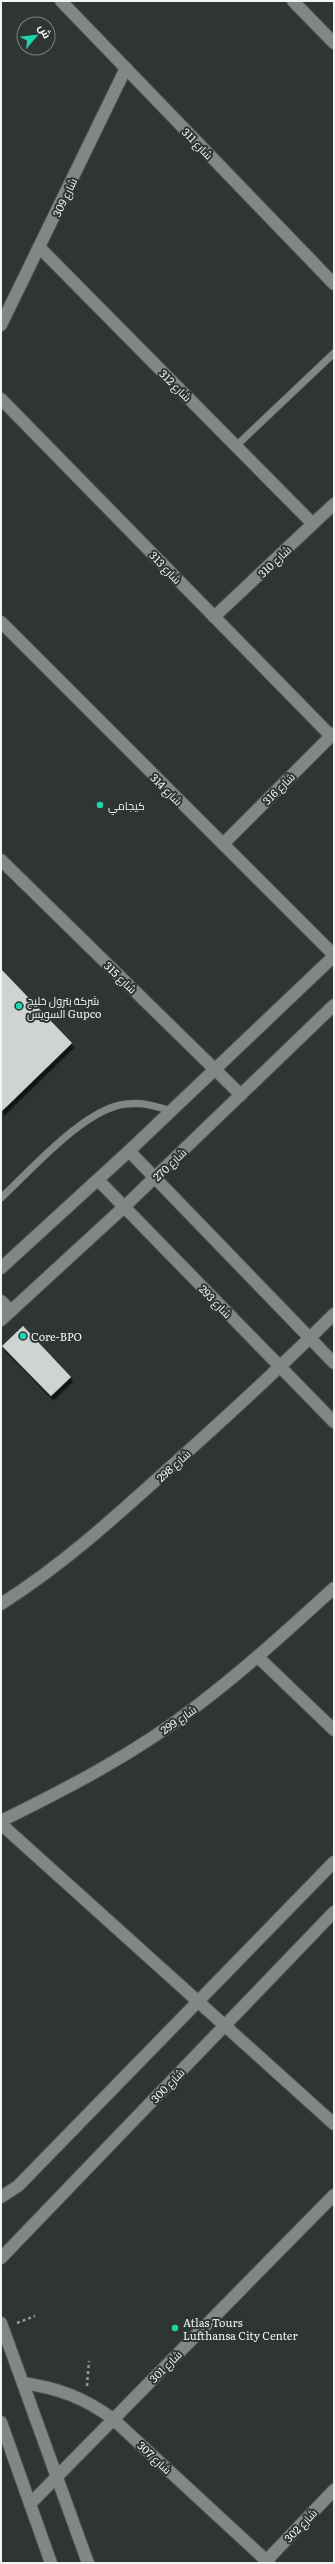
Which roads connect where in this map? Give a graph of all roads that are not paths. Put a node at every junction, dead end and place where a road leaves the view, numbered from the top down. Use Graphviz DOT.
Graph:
graph roads {
  1 [pos="61,1"];
  2 [pos="293,1"];
  3 [pos="334,43"];
  4 [pos="126,68"];
  5 [pos="39,247"];
  6 [pos="334,284"];
  7 [pos="1,325"];
  8 [pos="334,352"];
  9 [pos="1,399"];
  10 [pos="236,446"];
  11 [pos="334,504"];
  12 [pos="313,524"];
  13 [pos="214,617"];
  14 [pos="1,622"];
  15 [pos="332,734"];
  16 [pos="223,844"];
  17 [pos="1,860"];
  18 [pos="334,956"];
  19 [pos="334,1005"];
  20 [pos="216,1070"];
  21 [pos="241,1095"];
  22 [pos="171,1111"];
  23 [pos="129,1151"];
  24 [pos="155,1178"];
  25 [pos="98,1180"];
  26 [pos="1,1198"];
  27 [pos="124,1207"];
  28 [pos="1,1268"];
  29 [pos="1,1301"];
  30 [pos="11,1311"];
  31 [pos="334,1314"];
  32 [pos="1,1320"];
  33 [pos="310,1338"];
  34 [pos="334,1363"];
  35 [pos="281,1368"];
  36 [pos="334,1422"];
  37 [pos="334,1588"];
  38 [pos="1,1604"];
  39 [pos="258,1657"];
  40 [pos="334,1730"];
  41 [pos="1,1823"];
  42 [pos="334,1862"];
  43 [pos="334,1912"];
  44 [pos="198,2002"];
  45 [pos="224,2025"];
  46 [pos="334,2124"];
  47 [pos="334,2195"];
  48 [pos="1,2197"];
  49 [pos="1,2258"];
  50 [pos="1,2323"];
  51 [pos="23,2383"];
  52 [pos="113,2419"];
  53 [pos="1,2422"];
  54 [pos="57,2478"];
  55 [pos="334,2490"];
  56 [pos="30,2504"];
  57 [pos="268,2562"];
  58 [pos="51,2563"];
  59 [pos="88,2563"];
  1 -- 4 [label="street, شارع 311"];
  2 -- 3 [label="street"];
  4 -- 5 [label="street, شارع 309"];
  4 -- 6 [label="street, شارع 311"];
  5 -- 7 [label="street, شارع 309"];
  5 -- 10 [label="street, شارع 312"];
  8 -- 10 [label="lane"];
  9 -- 13 [label="street, شارع 313"];
  10 -- 12 [label="street, شارع 312"];
  11 -- 12 [label="street, شارع 310"];
  12 -- 13 [label="street, شارع 310"];
  13 -- 15 [label="street, شارع 313"];
  14 -- 16 [label="street, شارع 314"];
  15 -- 16 [label="street, شارع 316"];
  16 -- 18 [label="street, شارع 314"];
  17 -- 20 [label="street, شارع 315"];
  18 -- 20 [label="street"];
  19 -- 21 [label="street, شارع 270"];
  20 -- 21 [label="street, شارع 315"];
  20 -- 22 [label="street"];
  21 -- 24 [label="street, شارع 270"];
  22 -- 23 [label="street"];
  22 -- 26 [label="lane"];
  23 -- 24 [label="street"];
  23 -- 25 [label="street"];
  24 -- 27 [label="street, شارع 270"];
  24 -- 33 [label="street"];
  25 -- 27 [label="street, شارع 293"];
  25 -- 28 [label="street"];
  27 -- 30 [label="street, شارع 270"];
  27 -- 35 [label="street, شارع 293"];
  29 -- 30 [label="street"];
  30 -- 32 [label="street, شارع 270"];
  31 -- 33 [label="street, شارع 298"];
  33 -- 34 [label="street"];
  33 -- 35 [label="street, شارع 298"];
  35 -- 36 [label="street, شارع 293"];
  35 -- 38 [label="street, شارع 298"];
  37 -- 39 [label="street, شارع 299"];
  39 -- 40 [label="street"];
  39 -- 41 [label="street, شارع 299"];
  41 -- 44 [label="street"];
  42 -- 44 [label="street"];
  43 -- 45 [label="street, شارع 300"];
  44 -- 45 [label="street"];
  44 -- 48 [label="street"];
  45 -- 46 [label="street"];
  45 -- 49 [label="street, شارع 300"];
  47 -- 52 [label="street, شارع 301"];
  50 -- 51 [label="street"];
  51 -- 52 [label="street, شارع 307"];
  51 -- 54 [label="street"];
  52 -- 54 [label="street, شارع 301"];
  52 -- 57 [label="street, شارع 307"];
  53 -- 56 [label="street"];
  54 -- 56 [label="street, شارع 301"];
  54 -- 59 [label="street"];
  55 -- 57 [label="street, شارع 302"];
  56 -- 58 [label="street"];
}
